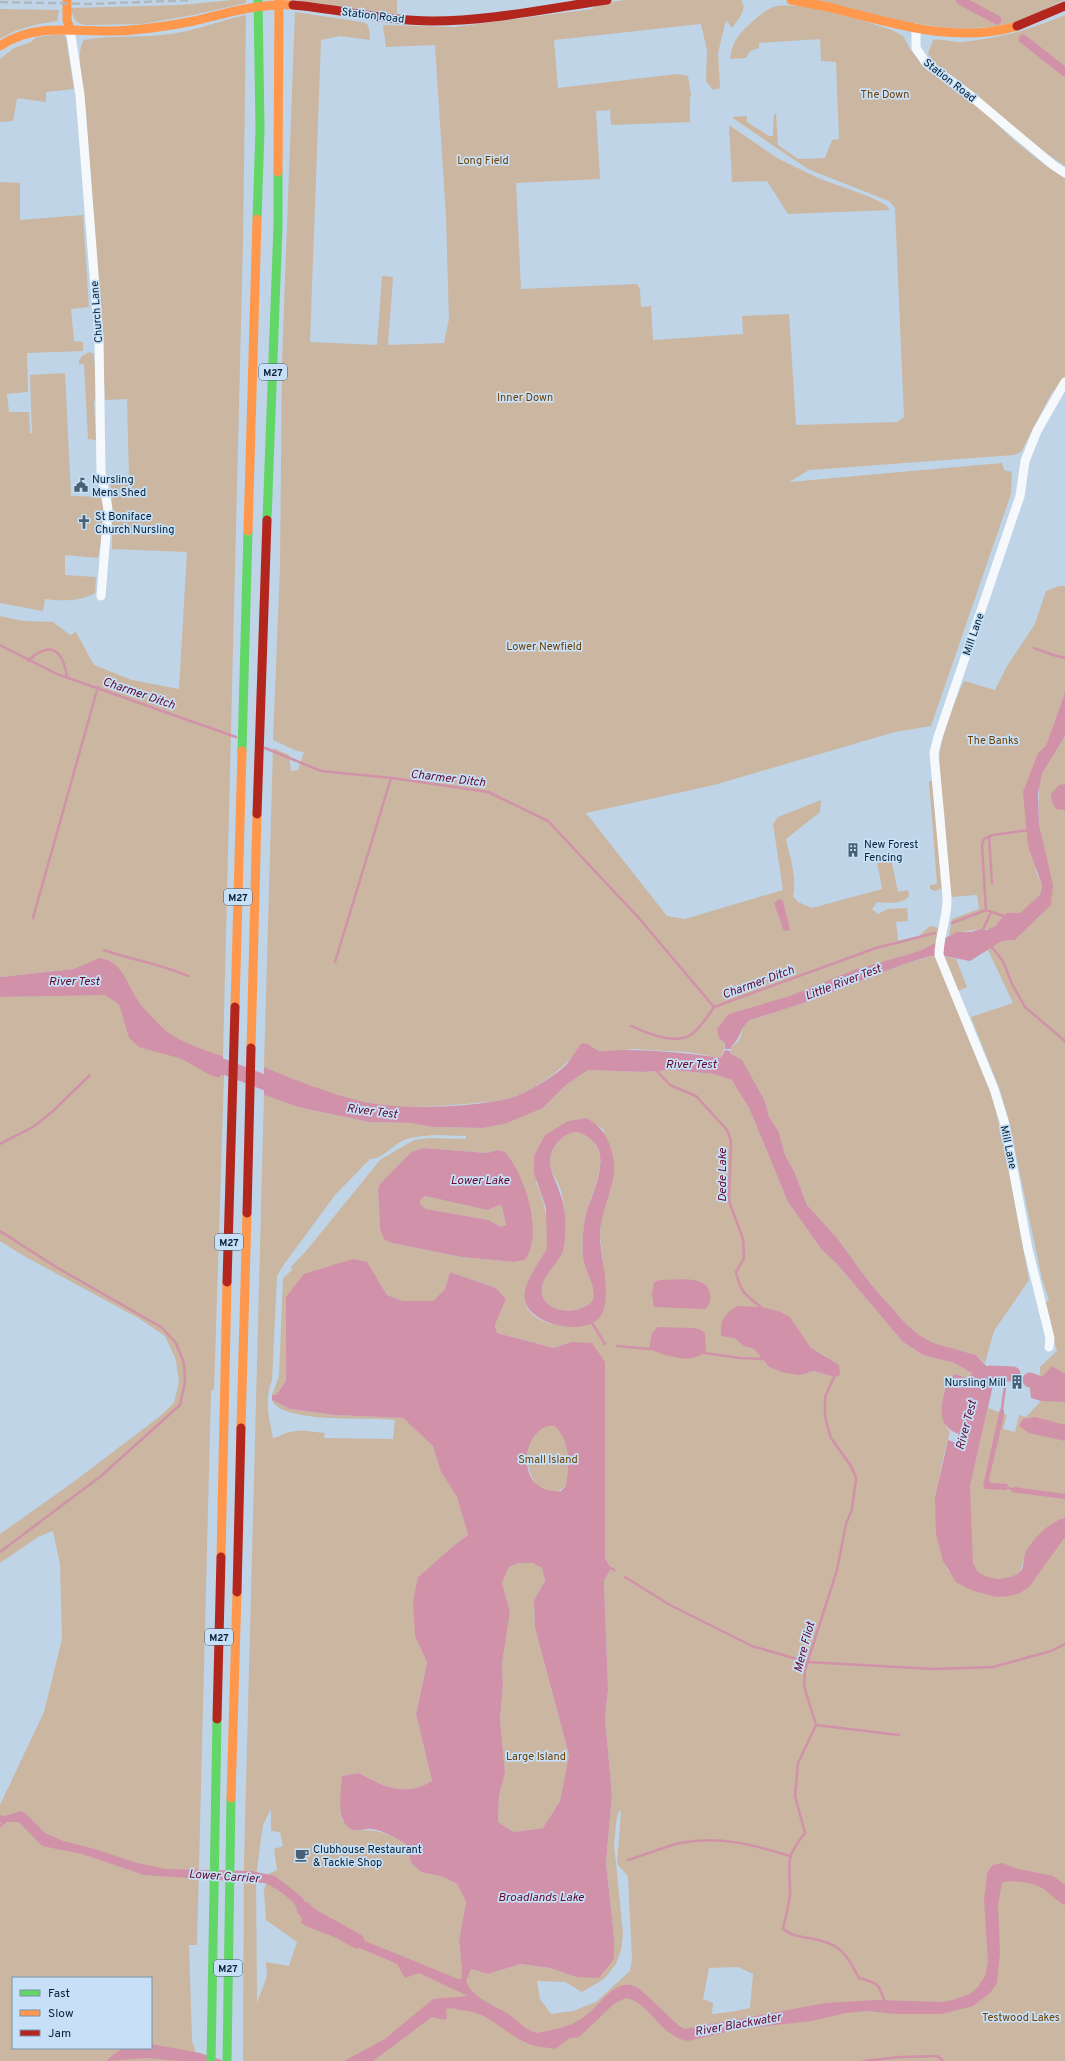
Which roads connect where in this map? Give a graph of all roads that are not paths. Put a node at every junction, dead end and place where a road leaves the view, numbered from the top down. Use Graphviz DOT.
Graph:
graph roads {
  1 [pos="67,0"];
  2 [pos="258,0"];
  3 [pos="280,0"];
  4 [pos="607,0"];
  5 [pos="791,0"];
  6 [pos="1065,6"];
  7 [pos="916,28"];
  8 [pos="70,29"];
  9 [pos="0,46"];
  10 [pos="1065,173"];
  11 [pos="1065,382"];
  12 [pos="101,596"];
  13 [pos="1049,1347"];
  14 [pos="211,2061"];
  15 [pos="227,2061"];
  1 -- 8 [label="main road"];
  2 -- 14 [label="main road, M27"];
  3 -- 15 [label="main road, M27"];
  4 -- 8 [label="main road, Station Road"];
  5 -- 7 [label="main road"];
  6 -- 7 [label="main road"];
  7 -- 10 [label="street, Station Road"];
  8 -- 9 [label="main road, Station Road"];
  8 -- 12 [label="street, Church Lane"];
  11 -- 13 [label="street, Mill Lane"];
}
